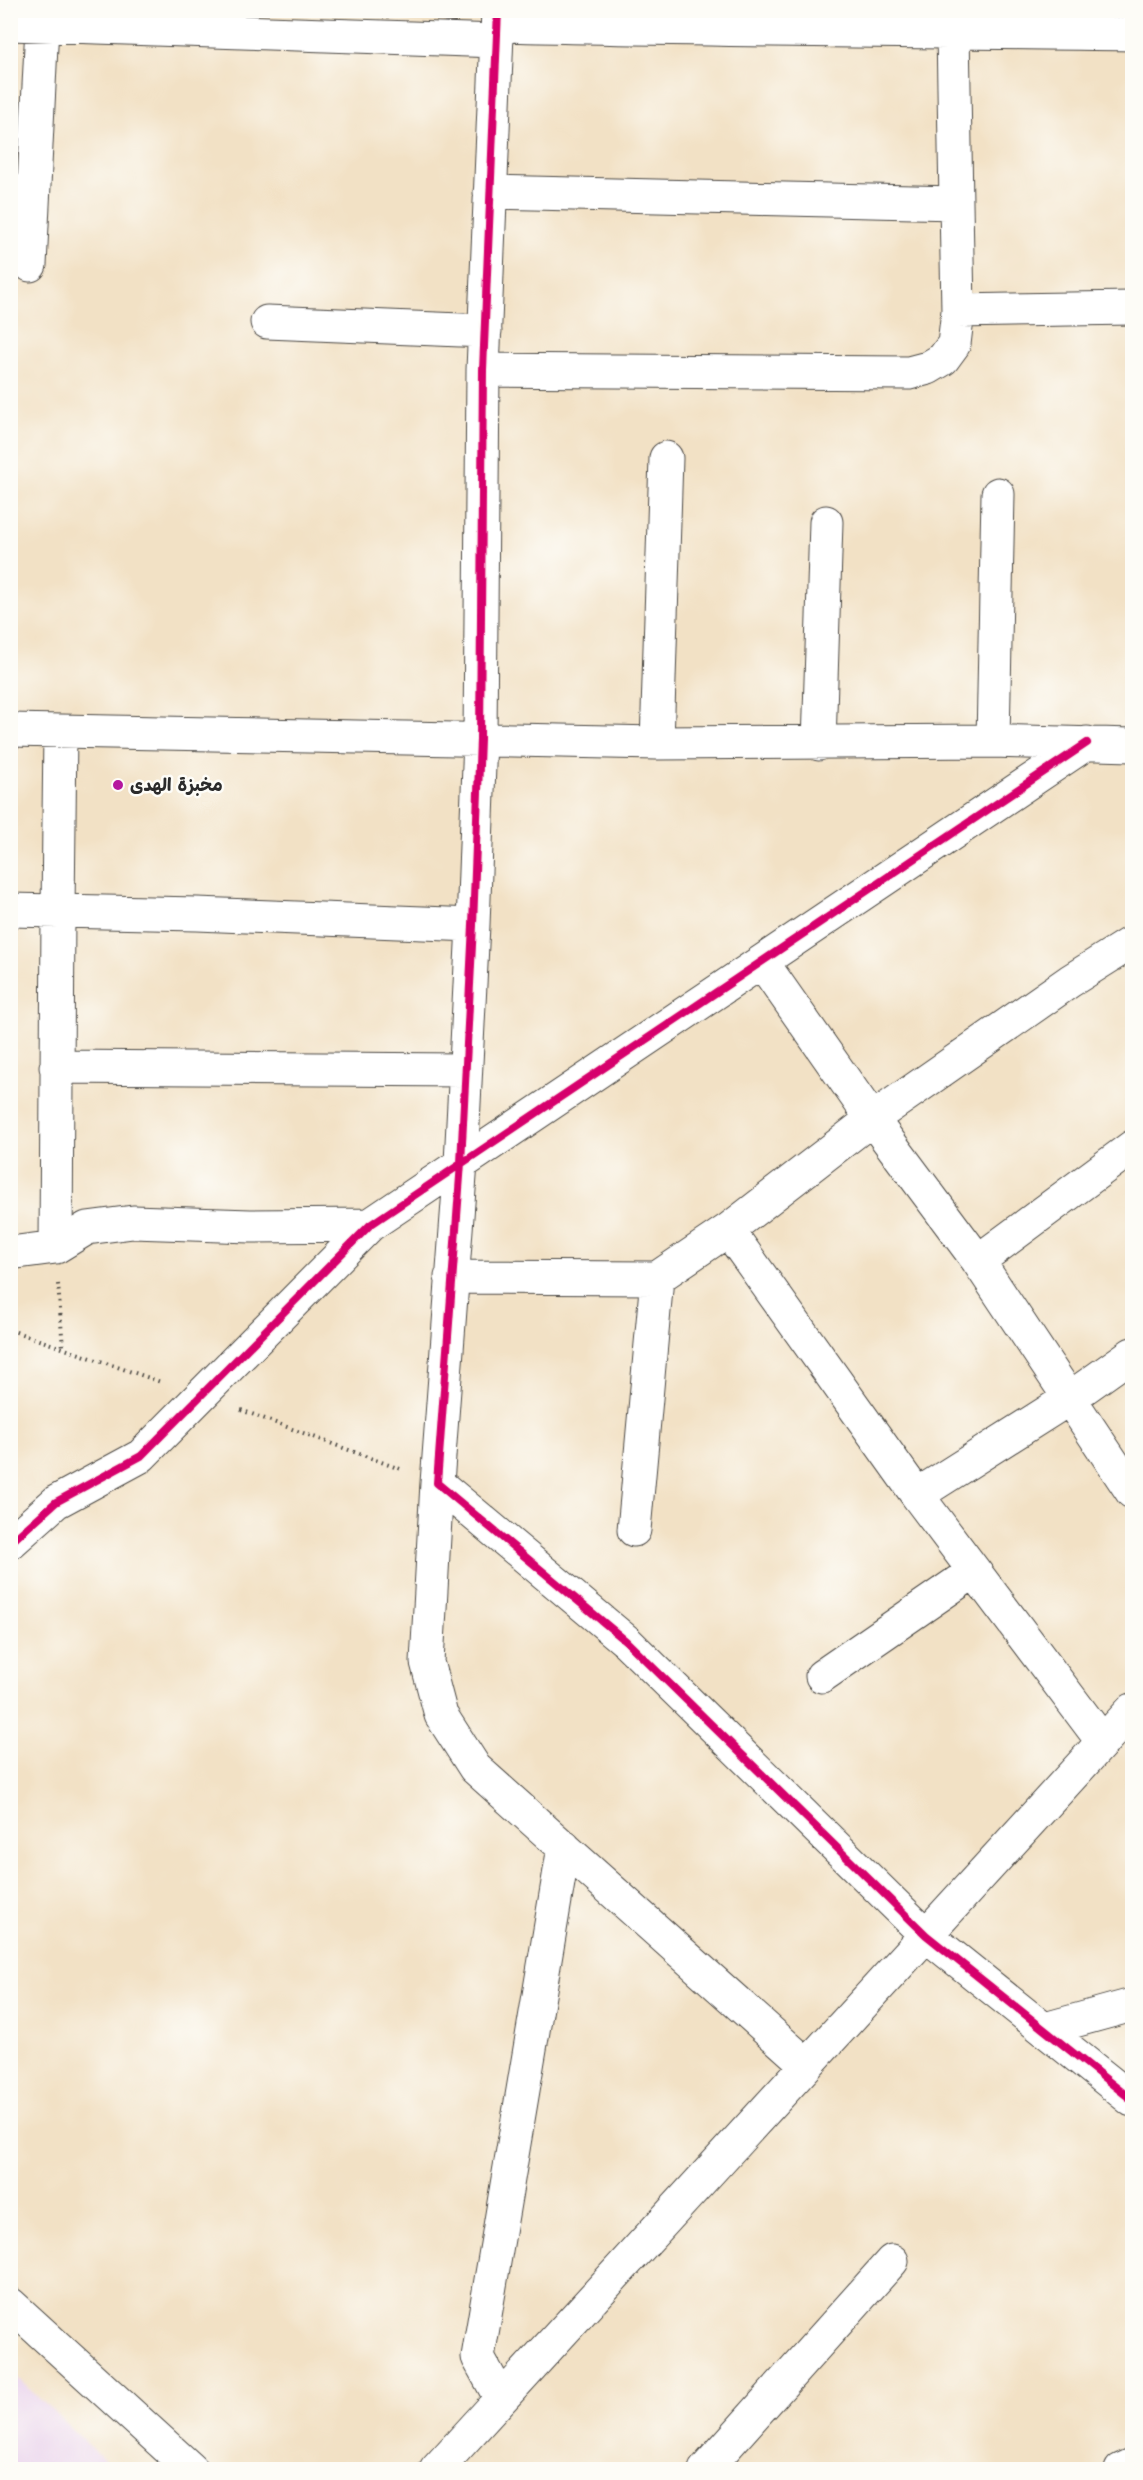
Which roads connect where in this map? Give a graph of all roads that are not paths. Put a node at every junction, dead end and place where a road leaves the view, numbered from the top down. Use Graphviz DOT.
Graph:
graph roads {
  1 [pos="99,19"];
  2 [pos="919,20"];
  3 [pos="719,21"];
  4 [pos="26,25"];
  5 [pos="498,26"];
  6 [pos="953,31"];
  7 [pos="1132,34"];
  8 [pos="490,192"];
  9 [pos="956,203"];
  10 [pos="30,265"];
  11 [pos="1132,308"];
  12 [pos="958,311"];
  13 [pos="267,322"];
  14 [pos="485,331"];
  15 [pos="483,370"];
  16 [pos="666,458"];
  17 [pos="998,494"];
  18 [pos="826,522"];
  19 [pos="10,730"];
  20 [pos="60,731"];
  21 [pos="480,739"];
  22 [pos="993,741"];
  23 [pos="657,743"];
  24 [pos="1087,743"];
  25 [pos="819,744"];
  26 [pos="1132,745"];
  27 [pos="10,910"];
  28 [pos="58,911"];
  29 [pos="473,925"];
  30 [pos="1132,942"];
  31 [pos="762,962"];
  32 [pos="57,1067"];
  33 [pos="465,1070"];
  34 [pos="872,1119"];
  35 [pos="1132,1147"];
  36 [pos="461,1163"];
  37 [pos="370,1225"];
  38 [pos="728,1230"];
  39 [pos="56,1247"];
  40 [pos="10,1253"];
  41 [pos="978,1261"];
  42 [pos="452,1277"];
  43 [pos="657,1278"];
  44 [pos="1132,1354"];
  45 [pos="1070,1398"];
  46 [pos="437,1483"];
  47 [pos="1132,1492"];
  48 [pos="917,1495"];
  49 [pos="634,1530"];
  50 [pos="10,1543"];
  51 [pos="973,1572"];
  52 [pos="822,1676"];
  53 [pos="1132,1710"];
  54 [pos="1103,1742"];
  55 [pos="564,1847"];
  56 [pos="926,1935"];
  57 [pos="1132,2006"];
  58 [pos="1045,2029"];
  59 [pos="807,2065"];
  60 [pos="1132,2100"];
  61 [pos="892,2261"];
  62 [pos="10,2304"];
  63 [pos="501,2399"];
  64 [pos="1132,2465"];
  65 [pos="192,2469"];
  66 [pos="435,2469"];
  67 [pos="705,2469"];
  68 [pos="1121,2469"];
  1 -- 4 [label="street"];
  1 -- 5 [label="street"];
  2 -- 3 [label="street"];
  2 -- 6 [label="street"];
  3 -- 5 [label="street"];
  4 -- 10 [label="street"];
  5 -- 8 [label="street"];
  6 -- 7 [label="street"];
  6 -- 9 [label="street"];
  8 -- 9 [label="street"];
  8 -- 14 [label="street"];
  9 -- 12 [label="street"];
  11 -- 12 [label="street"];
  12 -- 15 [label="street"];
  13 -- 14 [label="street"];
  14 -- 15 [label="street"];
  15 -- 21 [label="street"];
  16 -- 23 [label="street"];
  17 -- 22 [label="street"];
  18 -- 25 [label="street"];
  19 -- 20 [label="street"];
  20 -- 21 [label="street"];
  20 -- 28 [label="street"];
  21 -- 23 [label="street"];
  21 -- 29 [label="street"];
  22 -- 24 [label="street"];
  22 -- 25 [label="street"];
  23 -- 25 [label="street"];
  24 -- 26 [label="street"];
  24 -- 31 [label="street"];
  27 -- 28 [label="street"];
  28 -- 29 [label="street"];
  28 -- 32 [label="street"];
  29 -- 33 [label="street"];
  30 -- 34 [label="street"];
  31 -- 34 [label="street"];
  31 -- 36 [label="street"];
  32 -- 33 [label="street"];
  32 -- 39 [label="street"];
  33 -- 36 [label="street"];
  34 -- 38 [label="street"];
  34 -- 41 [label="street"];
  35 -- 41 [label="street"];
  36 -- 37 [label="street"];
  36 -- 42 [label="street"];
  37 -- 39 [label="street"];
  37 -- 50 [label="street"];
  38 -- 43 [label="street"];
  38 -- 48 [label="street"];
  39 -- 40 [label="street"];
  41 -- 45 [label="street"];
  42 -- 43 [label="street"];
  42 -- 46 [label="street"];
  43 -- 49 [label="street"];
  44 -- 45 [label="street"];
  45 -- 47 [label="street"];
  45 -- 48 [label="street"];
  46 -- 55 [label="street"];
  46 -- 56 [label="street"];
  48 -- 51 [label="street"];
  51 -- 52 [label="street"];
  51 -- 54 [label="street"];
  53 -- 54 [label="street"];
  54 -- 56 [label="street"];
  55 -- 59 [label="street"];
  55 -- 63 [label="street"];
  56 -- 58 [label="street"];
  56 -- 59 [label="street"];
  57 -- 58 [label="street"];
  58 -- 60 [label="street"];
  59 -- 63 [label="street"];
  61 -- 67 [label="street"];
  62 -- 65 [label="street"];
  63 -- 66 [label="street"];
  64 -- 68 [label="street"];
}
